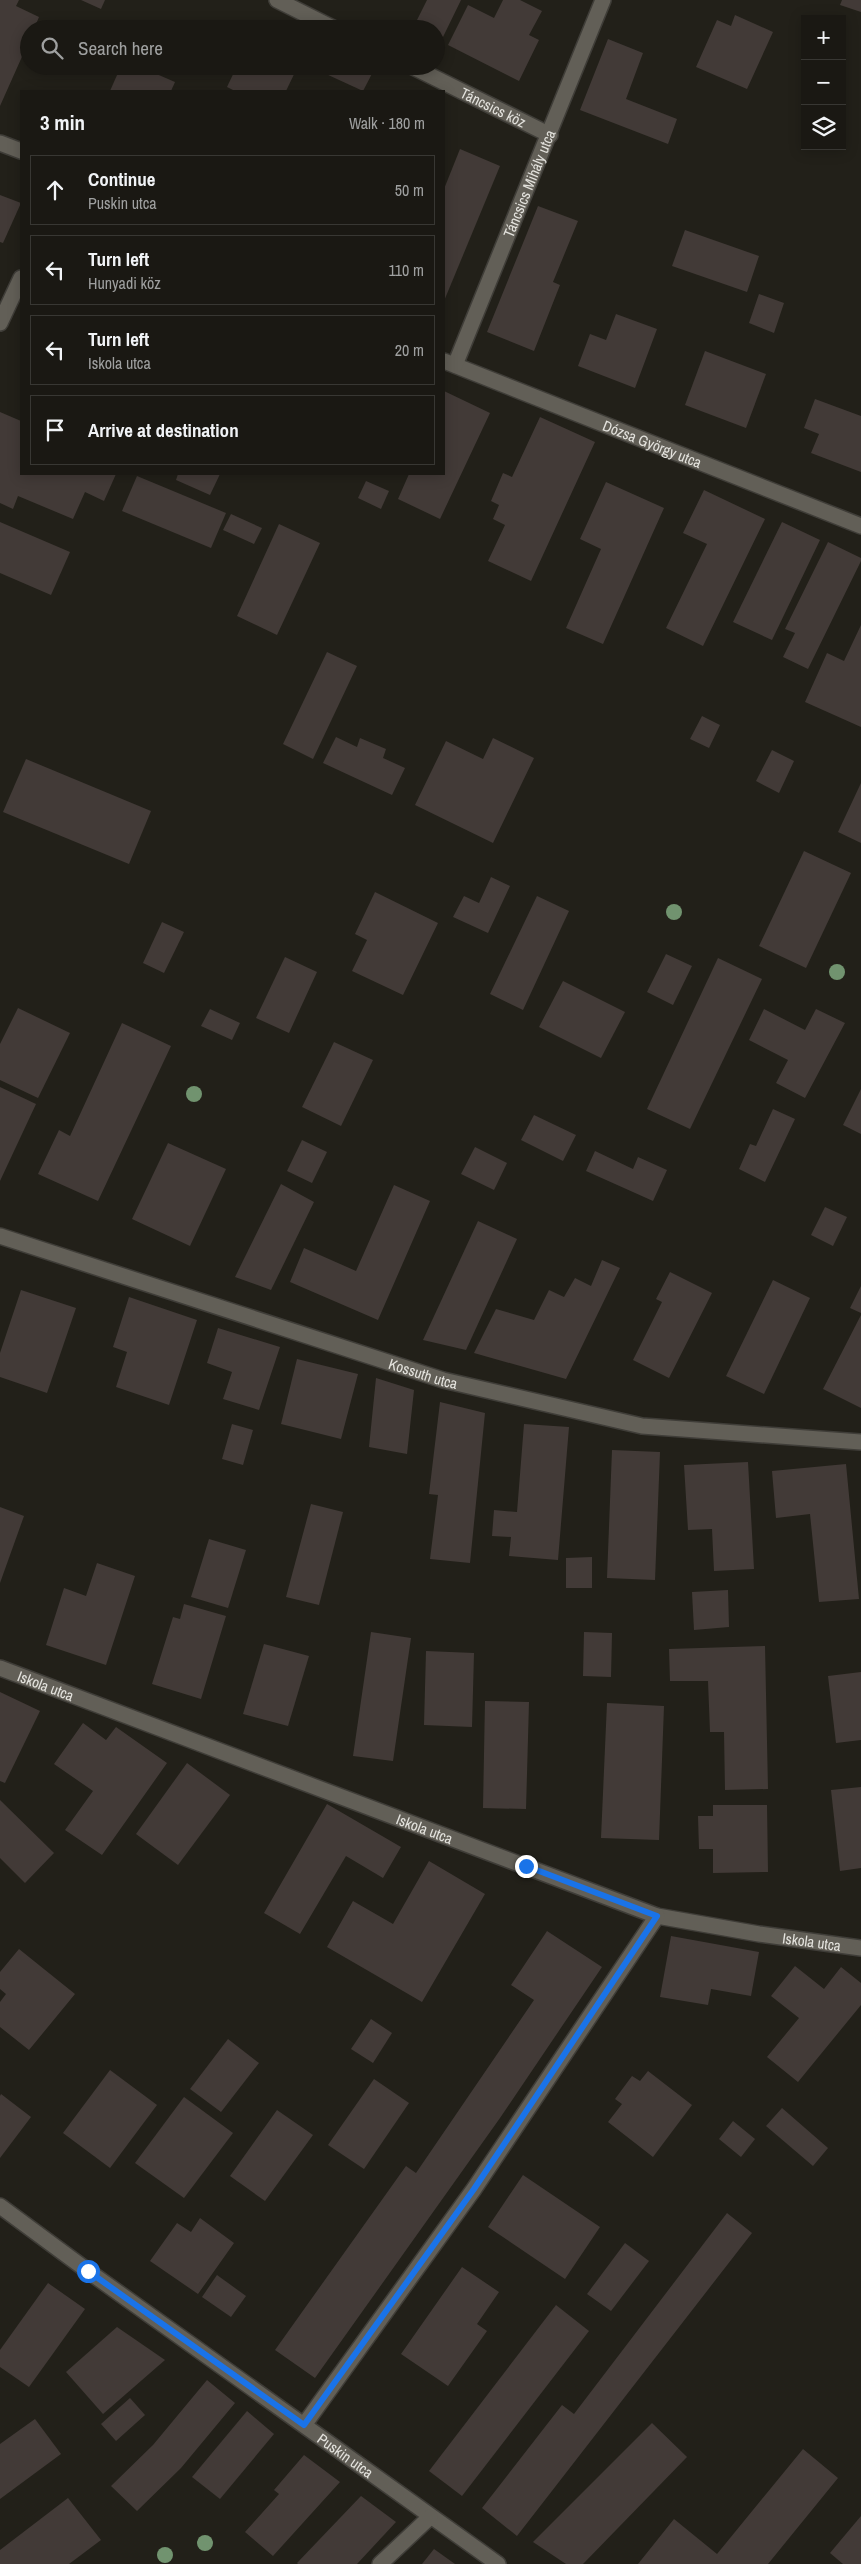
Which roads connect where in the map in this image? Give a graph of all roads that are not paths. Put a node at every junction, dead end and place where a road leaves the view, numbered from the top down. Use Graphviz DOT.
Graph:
graph roads {
  1 [pos="277,0"];
  2 [pos="604,0"];
  3 [pos="317,20"];
  4 [pos="429,75"];
  5 [pos="550,135"];
  6 [pos="0,143"];
  7 [pos="20,151"];
  8 [pos="20,280"];
  9 [pos="0,322"];
  10 [pos="449,363"];
  11 [pos="861,526"];
  12 [pos="0,1236"];
  13 [pos="861,1442"];
  14 [pos="0,1668"];
  15 [pos="657,1916"];
  16 [pos="861,1948"];
  17 [pos="0,2206"];
  18 [pos="304,2425"];
  19 [pos="430,2517"];
  20 [pos="380,2564"];
  21 [pos="498,2564"];
  1 -- 3 [label="street"];
  2 -- 5 [label="street, Táncsics Mihály utca"];
  4 -- 5 [label="street, Táncsics köz"];
  5 -- 10 [label="street, Táncsics Mihály utca"];
  6 -- 7 [label="street"];
  8 -- 9 [label="street"];
  10 -- 11 [label="street, Dózsa György utca"];
  12 -- 13 [label="street, Kossuth utca"];
  14 -- 15 [label="street, Iskola utca"];
  15 -- 16 [label="street, Iskola utca"];
  15 -- 18 [label="street"];
  17 -- 18 [label="street, Puskin utca"];
  18 -- 19 [label="street, Puskin utca"];
  19 -- 20 [label="street"];
  19 -- 21 [label="street, Puskin utca"];
}
